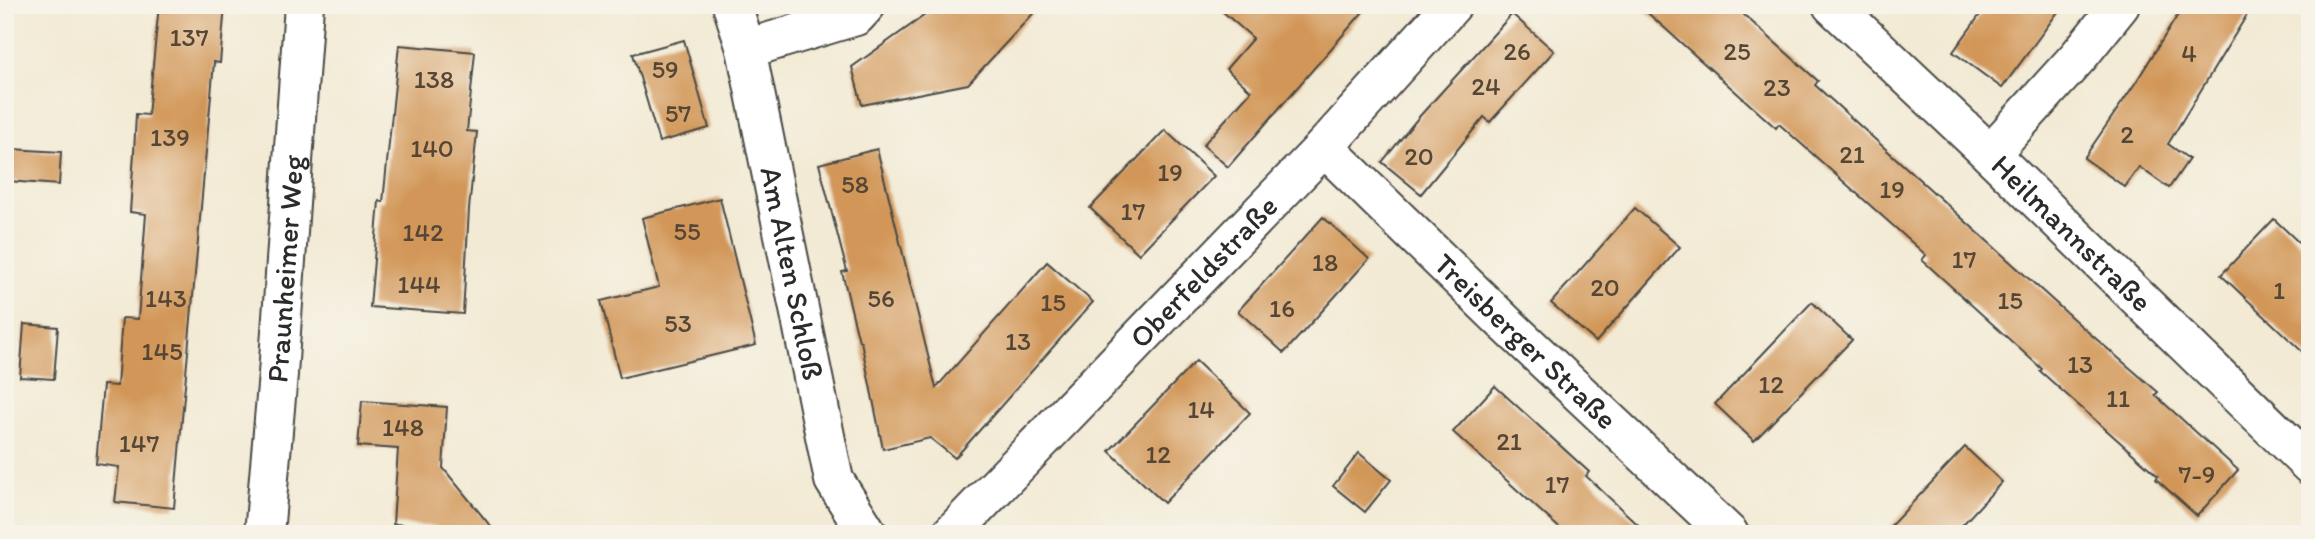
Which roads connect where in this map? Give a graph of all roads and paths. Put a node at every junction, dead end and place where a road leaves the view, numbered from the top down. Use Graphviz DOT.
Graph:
graph roads {
  1 [pos="304,5"];
  2 [pos="732,5"];
  3 [pos="866,5"];
  4 [pos="1452,5"];
  5 [pos="1832,5"];
  6 [pos="2120,5"];
  7 [pos="746,49"];
  8 [pos="1324,147"];
  9 [pos="1990,154"];
  10 [pos="2310,465"];
  11 [pos="264,534"];
  12 [pos="868,534"];
  13 [pos="951,534"];
  14 [pos="1729,534"];
  1 -- 11 [label="street, Praunheimer Weg"];
  2 -- 7 [label="street, Am Alten Schloß"];
  3 -- 7 [label="street"];
  4 -- 8 [label="street, Oberfeldstraße"];
  5 -- 9 [label="street, Heilmannstraße"];
  6 -- 9 [label="street"];
  7 -- 12 [label="street, Am Alten Schloß"];
  8 -- 13 [label="street, Oberfeldstraße"];
  8 -- 14 [label="street, Treisberger Straße"];
  9 -- 10 [label="street, Heilmannstraße"];
}
